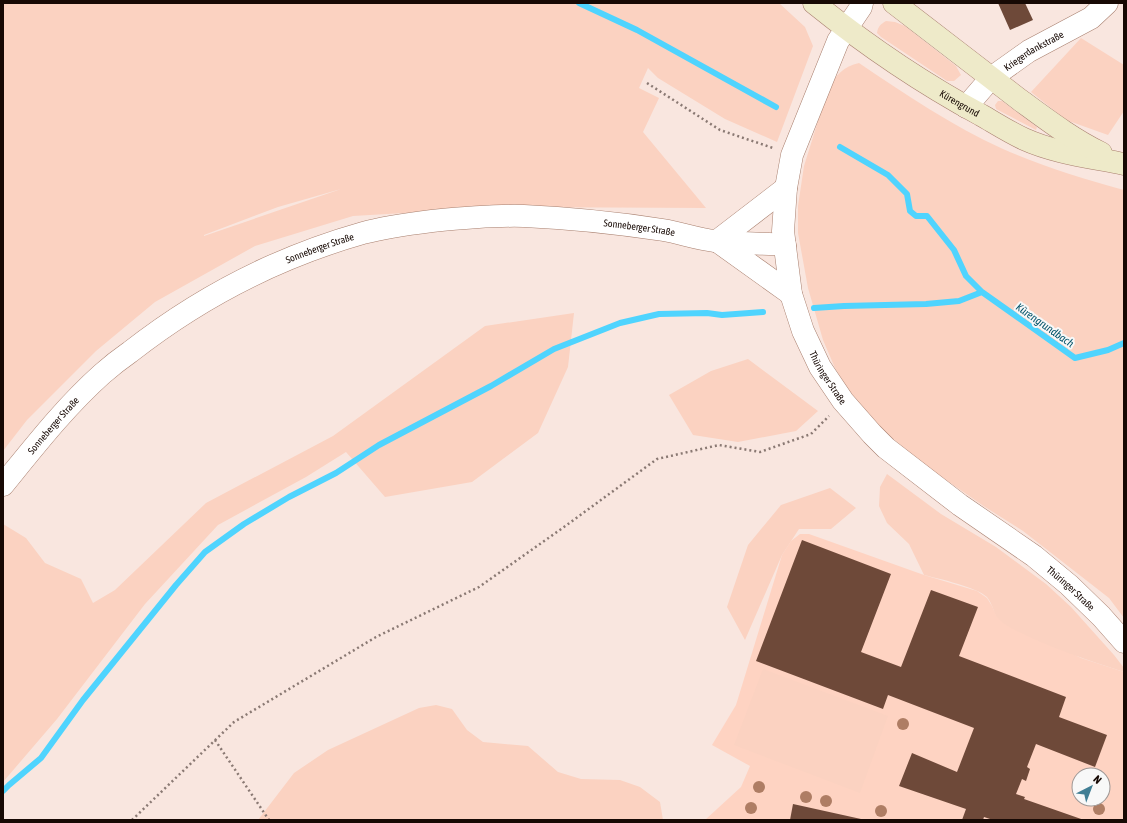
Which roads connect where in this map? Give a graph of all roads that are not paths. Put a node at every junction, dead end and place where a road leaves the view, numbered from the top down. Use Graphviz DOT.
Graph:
graph roads {
  1 [pos="814,3"];
  2 [pos="851,3"];
  3 [pos="862,3"];
  4 [pos="894,3"];
  5 [pos="1107,3"];
  6 [pos="846,28"];
  7 [pos="991,78"];
  8 [pos="966,107"];
  9 [pos="1124,164"];
  10 [pos="786,188"];
  11 [pos="784,238"];
  12 [pos="717,241"];
  13 [pos="791,294"];
  14 [pos="3,485"];
  15 [pos="1124,642"];
  1 -- 6 [label="main road, Kürengrund"];
  2 -- 6 [label="street"];
  3 -- 6 [label="street, Thüringer Straße"];
  4 -- 7 [label="main road, Kürengrund"];
  5 -- 7 [label="street, Kriegerdankstraße"];
  6 -- 8 [label="main road, Kürengrund"];
  6 -- 10 [label="street, Thüringer Straße"];
  7 -- 8 [label="street, Kriegerdankstraße"];
  7 -- 9 [label="main road, Kürengrund"];
  8 -- 9 [label="main road, Kürengrund"];
  10 -- 11 [label="street, Thüringer Straße"];
  10 -- 12 [label="street"];
  11 -- 12 [label="street, Sonneberger Straße"];
  11 -- 13 [label="street, Thüringer Straße"];
  12 -- 13 [label="street, Sonneberger Straße"];
  12 -- 14 [label="street, Sonneberger Straße"];
  13 -- 15 [label="street, Thüringer Straße"];
}
